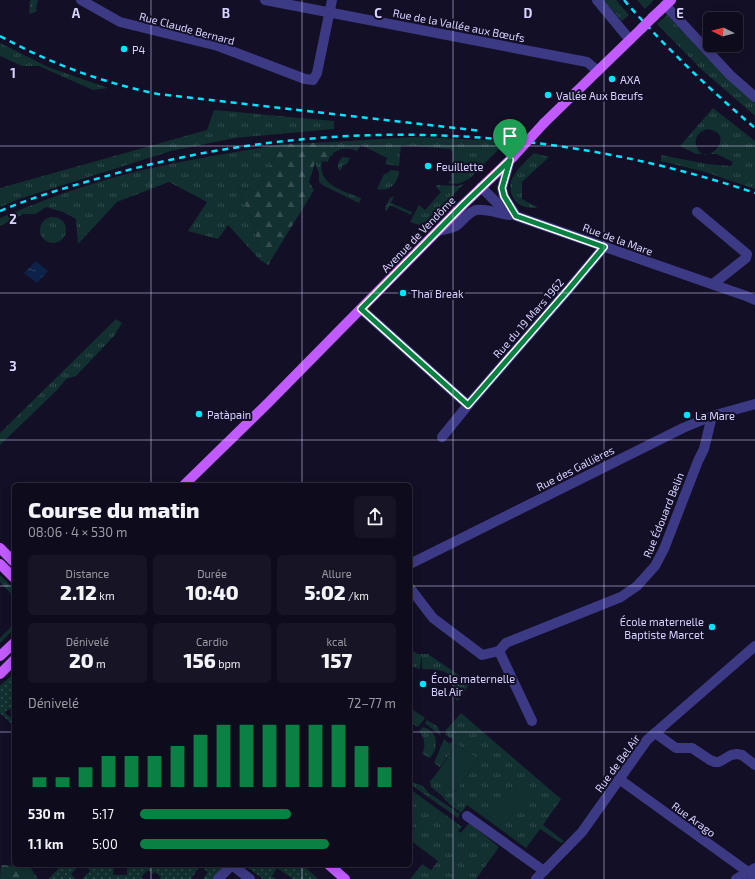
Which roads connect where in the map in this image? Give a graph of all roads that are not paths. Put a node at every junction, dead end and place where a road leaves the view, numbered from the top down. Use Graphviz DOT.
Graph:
graph roads {
  1 [pos="81,0"];
  2 [pos="265,0"];
  3 [pos="332,0"];
  4 [pos="597,0"];
  5 [pos="668,3"];
  6 [pos="330,13"];
  7 [pos="630,40"];
  8 [pos="598,71"];
  9 [pos="755,97"];
  10 [pos="511,158"];
  11 [pos="481,187"];
  12 [pos="697,212"];
  13 [pos="516,216"];
  14 [pos="438,231"];
  15 [pos="604,247"];
  16 [pos="713,284"];
  17 [pos="755,300"];
  18 [pos="361,309"];
  19 [pos="755,404"];
  20 [pos="468,405"];
  21 [pos="712,416"];
  22 [pos="442,437"];
  23 [pos="186,483"];
  24 [pos="0,548"];
  25 [pos="12,560"];
  26 [pos="412,563"];
  27 [pos="0,564"];
  28 [pos="12,576"];
  29 [pos="412,591"];
  30 [pos="12,644"];
  31 [pos="755,646"];
  32 [pos="500,651"];
  33 [pos="0,656"];
  34 [pos="12,662"];
  35 [pos="0,674"];
  36 [pos="532,721"];
  37 [pos="655,733"];
  38 [pos="755,765"];
  39 [pos="619,780"];
  40 [pos="467,816"];
  41 [pos="230,867"];
  42 [pos="235,867"];
  43 [pos="331,867"];
  44 [pos="544,871"];
  45 [pos="752,873"];
  46 [pos="341,878"];
  47 [pos="218,879"];
  48 [pos="250,879"];
  49 [pos="536,879"];
  50 [pos="736,879"];
  1 -- 6 [label="street, Rue Claude Bernard"];
  2 -- 6 [label="street, Rue de la Vallée aux Bœufs"];
  3 -- 6 [label="street"];
  4 -- 7 [label="street"];
  5 -- 7 [label="main road, Avenue de Vendôme, bridge"];
  5 -- 9 [label="street"];
  6 -- 8 [label="street, Rue de la Vallée aux Bœufs"];
  7 -- 8 [label="main road, Avenue de Vendôme"];
  8 -- 10 [label="main road, Avenue de Vendôme, bridge"];
  10 -- 11 [label="main road, Avenue de Vendôme"];
  10 -- 13 [label="street"];
  11 -- 13 [label="street, Rue de la Mare"];
  11 -- 14 [label="main road, Avenue de Vendôme"];
  12 -- 16 [label="street"];
  13 -- 14 [label="street"];
  13 -- 15 [label="street, Rue de la Mare"];
  14 -- 18 [label="main road, Avenue de Vendôme"];
  15 -- 16 [label="street, Rue de la Mare"];
  15 -- 20 [label="street, Rue du 19 Mars 1962"];
  16 -- 17 [label="street, Rue de la Mare"];
  18 -- 20 [label="street"];
  18 -- 23 [label="main road, Avenue de Vendôme"];
  19 -- 21 [label="street, Rue des Gallières"];
  20 -- 22 [label="street, Rue du 19 Mars 1962"];
  21 -- 26 [label="street, Rue des Gallières"];
  21 -- 32 [label="street, Rue Édouard Belin"];
  24 -- 25 [label="main road"];
  27 -- 28 [label="main road"];
  29 -- 32 [label="street, Rue Édouard Belin"];
  30 -- 33 [label="main road"];
  31 -- 37 [label="street, Rue de Bel Air"];
  32 -- 36 [label="street"];
  34 -- 35 [label="main road"];
  37 -- 38 [label="street"];
  37 -- 39 [label="street, Rue de Bel Air"];
  39 -- 44 [label="street, Rue de Bel Air"];
  39 -- 45 [label="street, Rue Arago"];
  40 -- 44 [label="street"];
  41 -- 47 [label="street"];
  42 -- 48 [label="street"];
  43 -- 46 [label="main road"];
  44 -- 49 [label="street, Rue de Bel Air"];
  45 -- 50 [label="street"];
}
